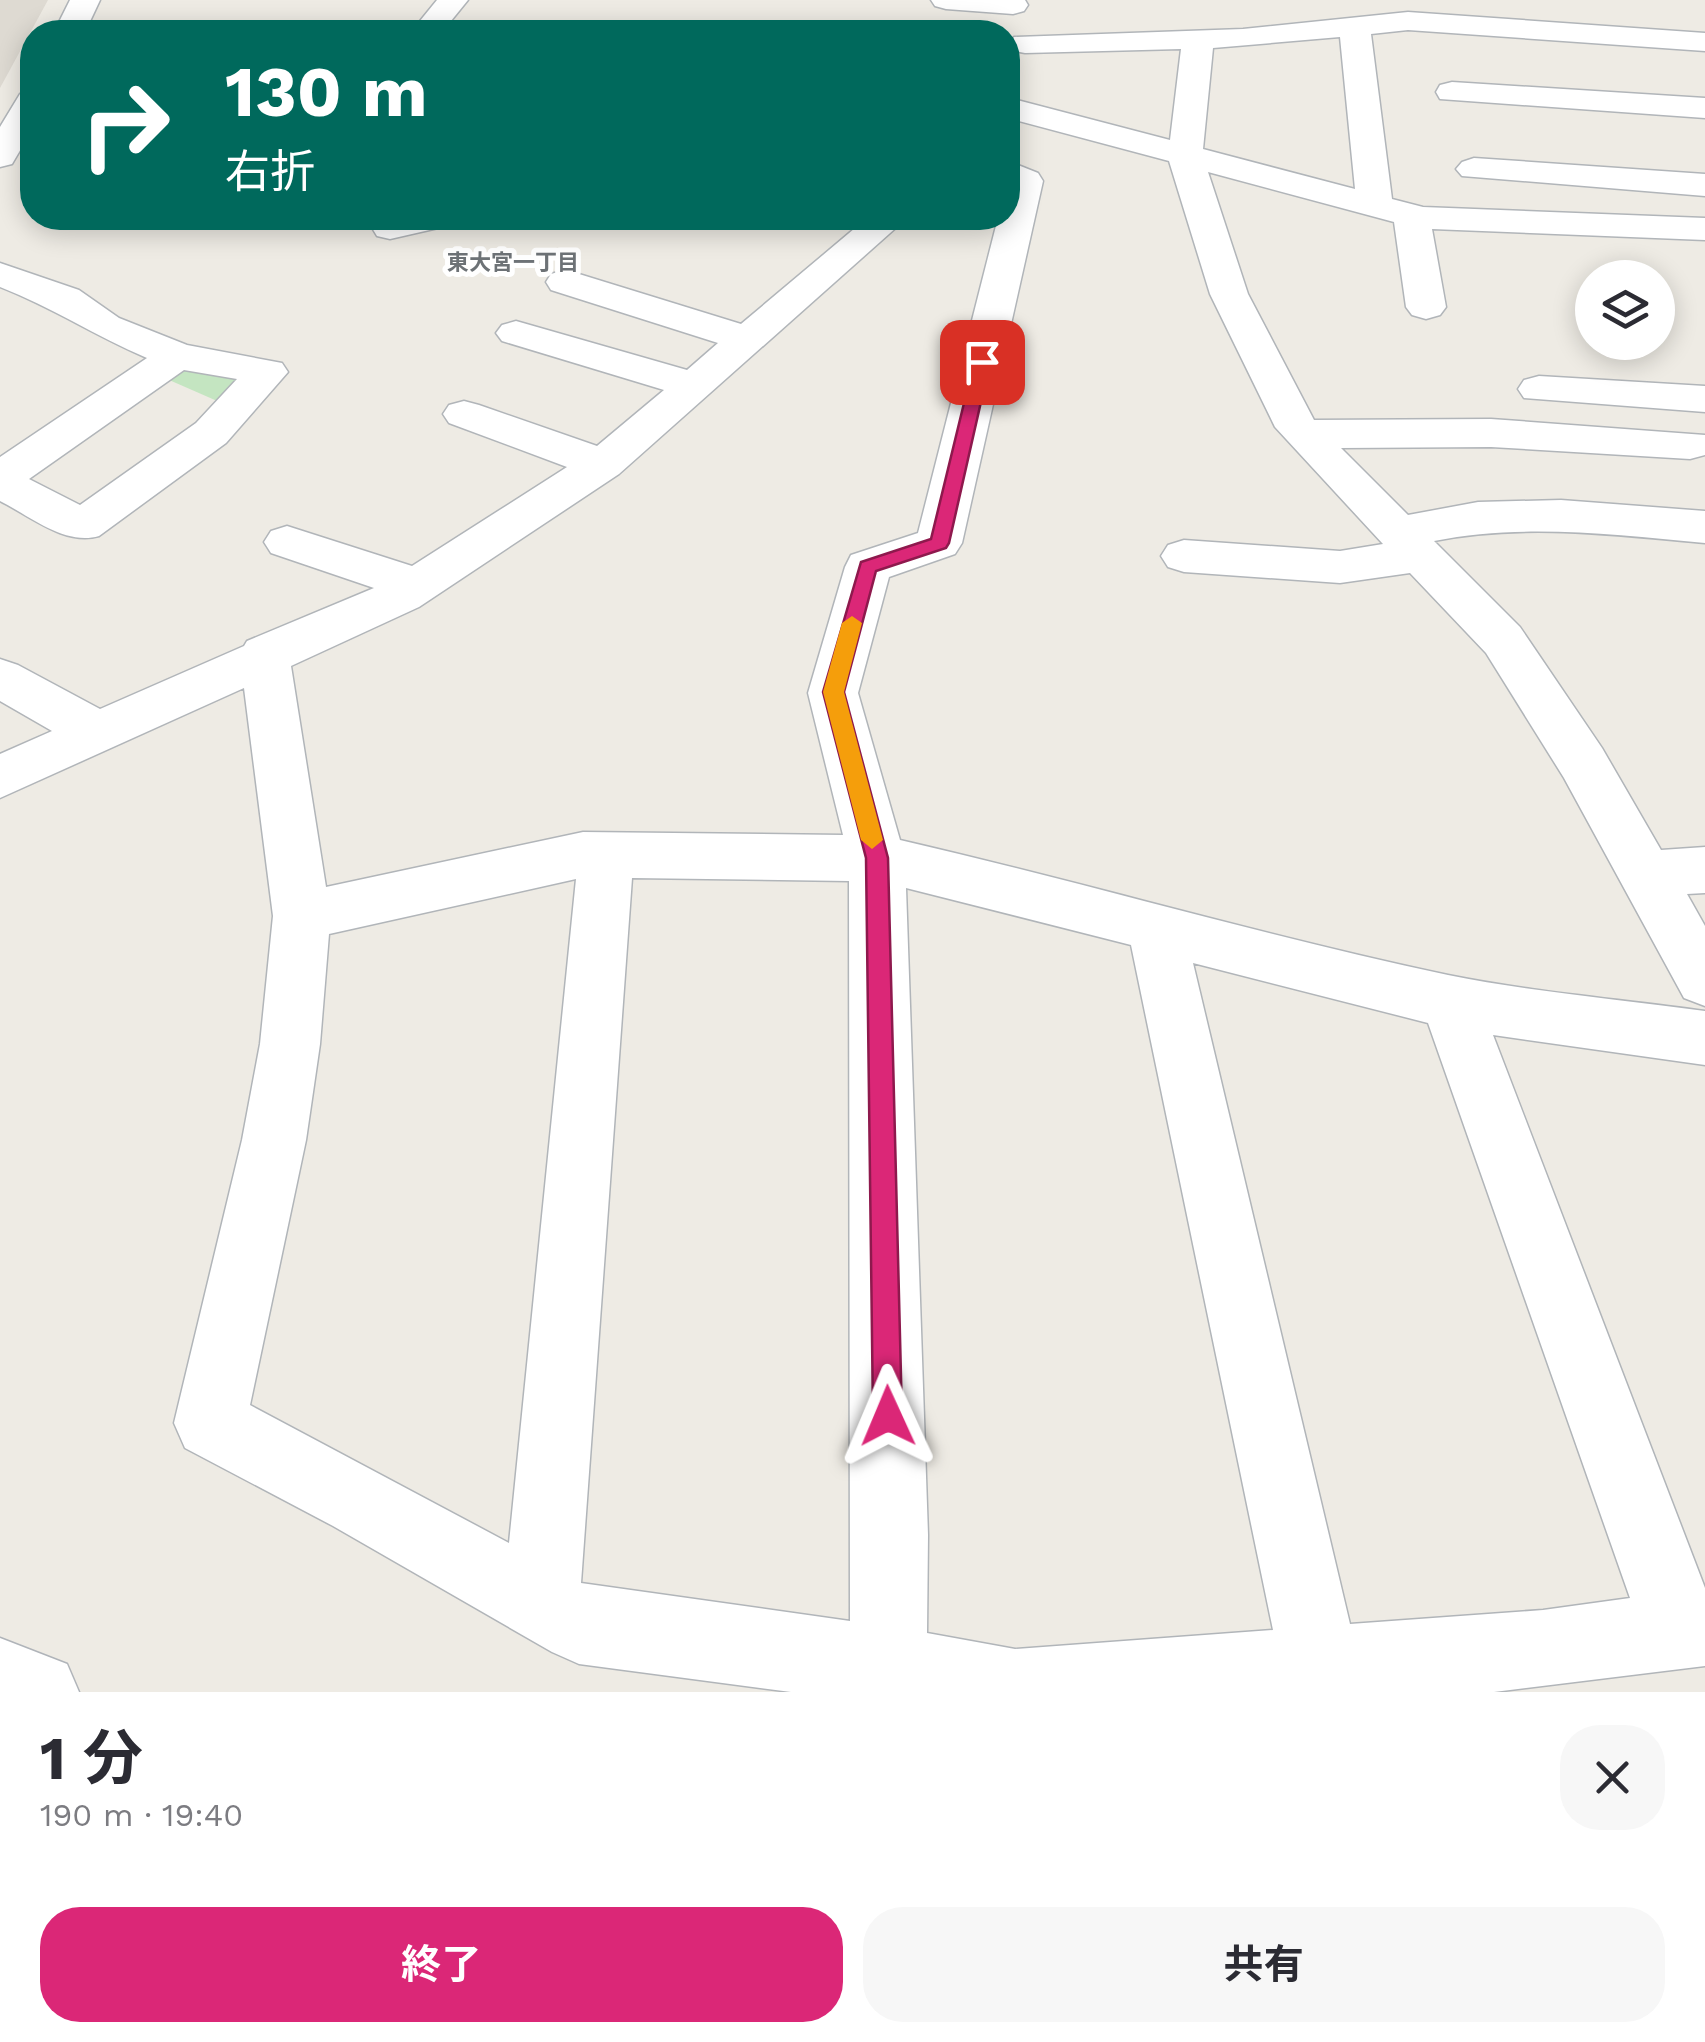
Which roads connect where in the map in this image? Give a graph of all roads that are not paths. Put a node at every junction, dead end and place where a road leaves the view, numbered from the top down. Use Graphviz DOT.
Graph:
graph roads {
  1 [pos="453,0"];
  2 [pos="946,0"];
  3 [pos="1013,2"];
  4 [pos="436,20"];
  5 [pos="1432,22"];
  6 [pos="1354,28"];
  7 [pos="1198,38"];
  8 [pos="1705,42"];
  9 [pos="1020,86"];
  10 [pos="1705,108"];
  11 [pos="20,122"];
  12 [pos="1463,130"];
  13 [pos="1185,156"];
  14 [pos="0,157"];
  15 [pos="1020,178"];
  16 [pos="1705,185"];
  17 [pos="1020,202"];
  18 [pos="1394,211"];
  19 [pos="1481,221"];
  20 [pos="1705,229"];
  21 [pos="876,230"];
  22 [pos="1013,230"];
  23 [pos="0,274"];
  24 [pos="565,282"];
  25 [pos="1426,307"];
  26 [pos="516,333"];
  27 [pos="746,339"];
  28 [pos="177,356"];
  29 [pos="692,385"];
  30 [pos="1539,389"];
  31 [pos="1705,399"];
  32 [pos="464,414"];
  33 [pos="1303,434"];
  34 [pos="1699,443"];
  35 [pos="603,464"];
  36 [pos="0,480"];
  37 [pos="1705,527"];
  38 [pos="288,542"];
  39 [pos="1410,543"];
  40 [pos="1184,556"];
  41 [pos="418,585"];
  42 [pos="264,654"];
  43 [pos="0,678"];
  44 [pos="98,732"];
  45 [pos="0,776"];
  46 [pos="606,855"];
  47 [pos="877,858"];
  48 [pos="1705,870"];
  49 [pos="1644,874"];
  50 [pos="302,916"];
  51 [pos="1156,928"];
  52 [pos="1705,980"];
  53 [pos="1451,1002"];
  54 [pos="1705,1038"];
  55 [pos="541,1604"];
  56 [pos="1693,1628"];
  57 [pos="1320,1664"];
  58 [pos="886,1679"];
  1 -- 4 [label="street"];
  2 -- 3 [label="street"];
  5 -- 6 [label="street"];
  5 -- 8 [label="street"];
  5 -- 12 [label="street"];
  6 -- 7 [label="street"];
  6 -- 18 [label="street"];
  7 -- 9 [label="street"];
  7 -- 13 [label="street"];
  9 -- 13 [label="street"];
  10 -- 12 [label="street"];
  11 -- 14 [label="street"];
  12 -- 16 [label="street"];
  12 -- 19 [label="street"];
  13 -- 18 [label="street"];
  13 -- 33 [label="street"];
  15 -- 17 [label="street"];
  18 -- 19 [label="street"];
  18 -- 25 [label="street"];
  19 -- 20 [label="street"];
  21 -- 27 [label="street"];
  22 -- 47 [label="street"];
  23 -- 28 [label="street"];
  24 -- 27 [label="street"];
  26 -- 29 [label="street"];
  27 -- 29 [label="street"];
  28 -- 36 [label="street"];
  28 -- 36 [label="street"];
  29 -- 35 [label="street"];
  30 -- 31 [label="street"];
  32 -- 35 [label="street"];
  33 -- 34 [label="street"];
  33 -- 39 [label="street"];
  35 -- 41 [label="street"];
  37 -- 39 [label="street"];
  38 -- 41 [label="street"];
  39 -- 40 [label="street"];
  39 -- 49 [label="street"];
  41 -- 42 [label="street"];
  42 -- 44 [label="street"];
  42 -- 50 [label="street"];
  43 -- 44 [label="street"];
  44 -- 45 [label="street"];
  46 -- 47 [label="street"];
  46 -- 50 [label="street"];
  46 -- 55 [label="street"];
  47 -- 51 [label="street"];
  47 -- 58 [label="street"];
  48 -- 49 [label="street"];
  49 -- 52 [label="street"];
  50 -- 55 [label="street"];
  51 -- 53 [label="street"];
  51 -- 57 [label="street"];
  53 -- 54 [label="street"];
  53 -- 56 [label="street"];
  55 -- 58 [label="street"];
  56 -- 57 [label="street"];
  57 -- 58 [label="street"];
}
